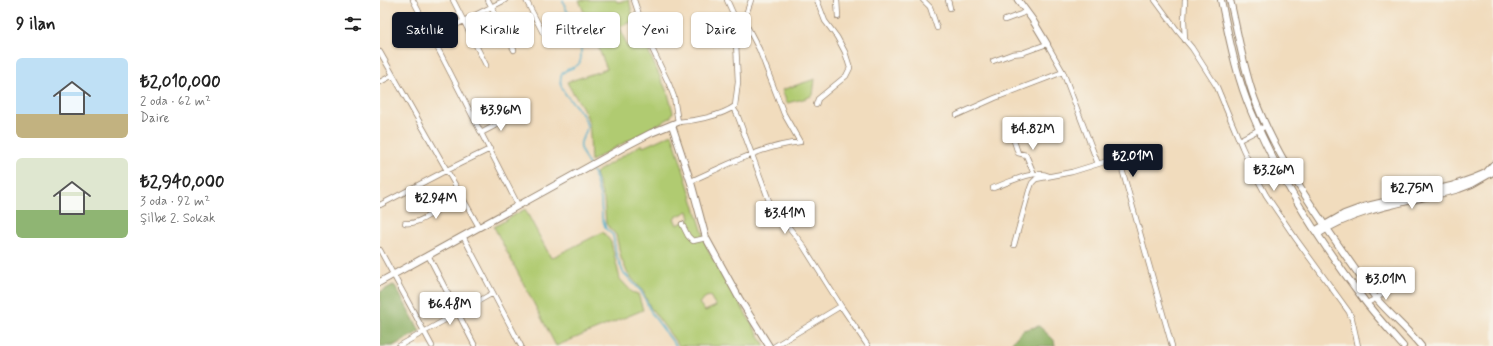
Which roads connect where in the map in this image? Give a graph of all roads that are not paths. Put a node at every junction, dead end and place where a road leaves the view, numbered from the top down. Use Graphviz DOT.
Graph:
graph roads {
  1 [pos="413,0"];
  2 [pos="453,0"];
  3 [pos="488,0"];
  4 [pos="505,0"];
  5 [pos="526,0"];
  6 [pos="634,0"];
  7 [pos="727,0"];
  8 [pos="751,0"];
  9 [pos="818,0"];
  10 [pos="836,0"];
  11 [pos="923,0"];
  12 [pos="948,0"];
  13 [pos="1018,0"];
  14 [pos="1155,0"];
  15 [pos="1185,0"];
  16 [pos="1221,0"];
  17 [pos="1230,0"];
  18 [pos="492,7"];
  19 [pos="950,8"];
  20 [pos="1026,11"];
  21 [pos="419,12"];
  22 [pos="732,12"];
  23 [pos="748,12"];
  24 [pos="838,16"];
  25 [pos="1005,20"];
  26 [pos="464,21"];
  27 [pos="458,24"];
  28 [pos="936,28"];
  29 [pos="542,30"];
  30 [pos="751,34"];
  31 [pos="1185,40"];
  32 [pos="1047,44"];
  33 [pos="438,48"];
  34 [pos="736,48"];
  35 [pos="514,50"];
  36 [pos="380,52"];
  37 [pos="993,61"];
  38 [pos="486,65"];
  39 [pos="1063,72"];
  40 [pos="393,75"];
  41 [pos="380,82"];
  42 [pos="816,105"];
  43 [pos="733,108"];
  44 [pos="956,115"];
  45 [pos="513,116"];
  46 [pos="675,123"];
  47 [pos="1266,126"];
  48 [pos="1259,129"];
  49 [pos="481,133"];
  50 [pos="1013,138"];
  51 [pos="1239,140"];
  52 [pos="490,149"];
  53 [pos="752,155"];
  54 [pos="1098,164"];
  55 [pos="1493,165"];
  56 [pos="447,170"];
  57 [pos="1493,172"];
  58 [pos="1034,174"];
  59 [pos="1049,176"];
  60 [pos="691,181"];
  61 [pos="992,188"];
  62 [pos="459,192"];
  63 [pos="380,205"];
  64 [pos="518,205"];
  65 [pos="405,222"];
  66 [pos="682,224"];
  67 [pos="1326,226"];
  68 [pos="479,227"];
  69 [pos="1317,232"];
  70 [pos="463,236"];
  71 [pos="706,238"];
  72 [pos="1014,245"];
  73 [pos="380,250"];
  74 [pos="428,255"];
  75 [pos="393,275"];
  76 [pos="380,282"];
  77 [pos="1395,284"];
  78 [pos="493,293"];
  79 [pos="1376,298"];
  80 [pos="1367,303"];
  81 [pos="841,306"];
  82 [pos="457,313"];
  83 [pos="424,332"];
  84 [pos="399,346"];
  85 [pos="432,346"];
  86 [pos="475,346"];
  87 [pos="521,346"];
  88 [pos="769,346"];
  89 [pos="775,346"];
  90 [pos="868,346"];
  91 [pos="1172,346"];
  92 [pos="1358,346"];
  93 [pos="1403,346"];
  94 [pos="1421,346"];
  1 -- 21 [label="street"];
  2 -- 26 [label="street"];
  3 -- 18 [label="street"];
  4 -- 18 [label="street"];
  5 -- 29 [label="street"];
  6 -- 46 [label="street"];
  7 -- 22 [label="street"];
  8 -- 23 [label="street"];
  9 -- 42 [label="street"];
  10 -- 24 [label="street"];
  11 -- 28 [label="street"];
  12 -- 19 [label="street"];
  13 -- 20 [label="street"];
  14 -- 31 [label="street"];
  15 -- 31 [label="street"];
  16 -- 48 [label="street"];
  17 -- 47 [label="street"];
  18 -- 26 [label="street"];
  18 -- 35 [label="street"];
  20 -- 25 [label="street"];
  20 -- 32 [label="street"];
  26 -- 27 [label="street"];
  26 -- 38 [label="street"];
  30 -- 53 [label="street"];
  31 -- 51 [label="street"];
  32 -- 37 [label="street"];
  32 -- 39 [label="street"];
  33 -- 49 [label="street"];
  34 -- 43 [label="street"];
  36 -- 40 [label="street"];
  39 -- 44 [label="street"];
  39 -- 54 [label="street"];
  40 -- 41 [label="street"];
  40 -- 56 [label="street"];
  43 -- 46 [label="street"];
  43 -- 53 [label="street"];
  45 -- 49 [label="street"];
  46 -- 60 [label="street"];
  46 -- 64 [label="street"];
  47 -- 48 [label="street"];
  47 -- 67 [label="street"];
  48 -- 51 [label="street"];
  48 -- 69 [label="street"];
  49 -- 52 [label="street"];
  50 -- 58 [label="street"];
  51 -- 92 [label="street"];
  52 -- 56 [label="street"];
  52 -- 64 [label="street"];
  53 -- 60 [label="street"];
  53 -- 81 [label="street"];
  54 -- 59 [label="street"];
  54 -- 91 [label="street"];
  55 -- 67 [label="street"];
  56 -- 62 [label="street"];
  56 -- 63 [label="street"];
  57 -- 67 [label="street"];
  58 -- 59 [label="street"];
  58 -- 61 [label="street"];
  59 -- 72 [label="street"];
  60 -- 71 [label="street"];
  62 -- 65 [label="street"];
  62 -- 68 [label="street"];
  64 -- 68 [label="street"];
  66 -- 71 [label="street"];
  67 -- 69 [label="street"];
  67 -- 79 [label="street"];
  68 -- 70 [label="street"];
  69 -- 80 [label="street"];
  70 -- 74 [label="street"];
  70 -- 78 [label="street"];
  71 -- 88 [label="street"];
  73 -- 75 [label="street"];
  74 -- 75 [label="street"];
  74 -- 82 [label="street"];
  75 -- 76 [label="street"];
  75 -- 83 [label="street"];
  77 -- 79 [label="street"];
  78 -- 82 [label="street"];
  78 -- 87 [label="street"];
  79 -- 80 [label="street"];
  79 -- 94 [label="street"];
  80 -- 93 [label="street"];
  81 -- 89 [label="street"];
  81 -- 90 [label="street"];
  82 -- 83 [label="street"];
  82 -- 86 [label="street"];
  83 -- 84 [label="street"];
  83 -- 85 [label="street"];
}
